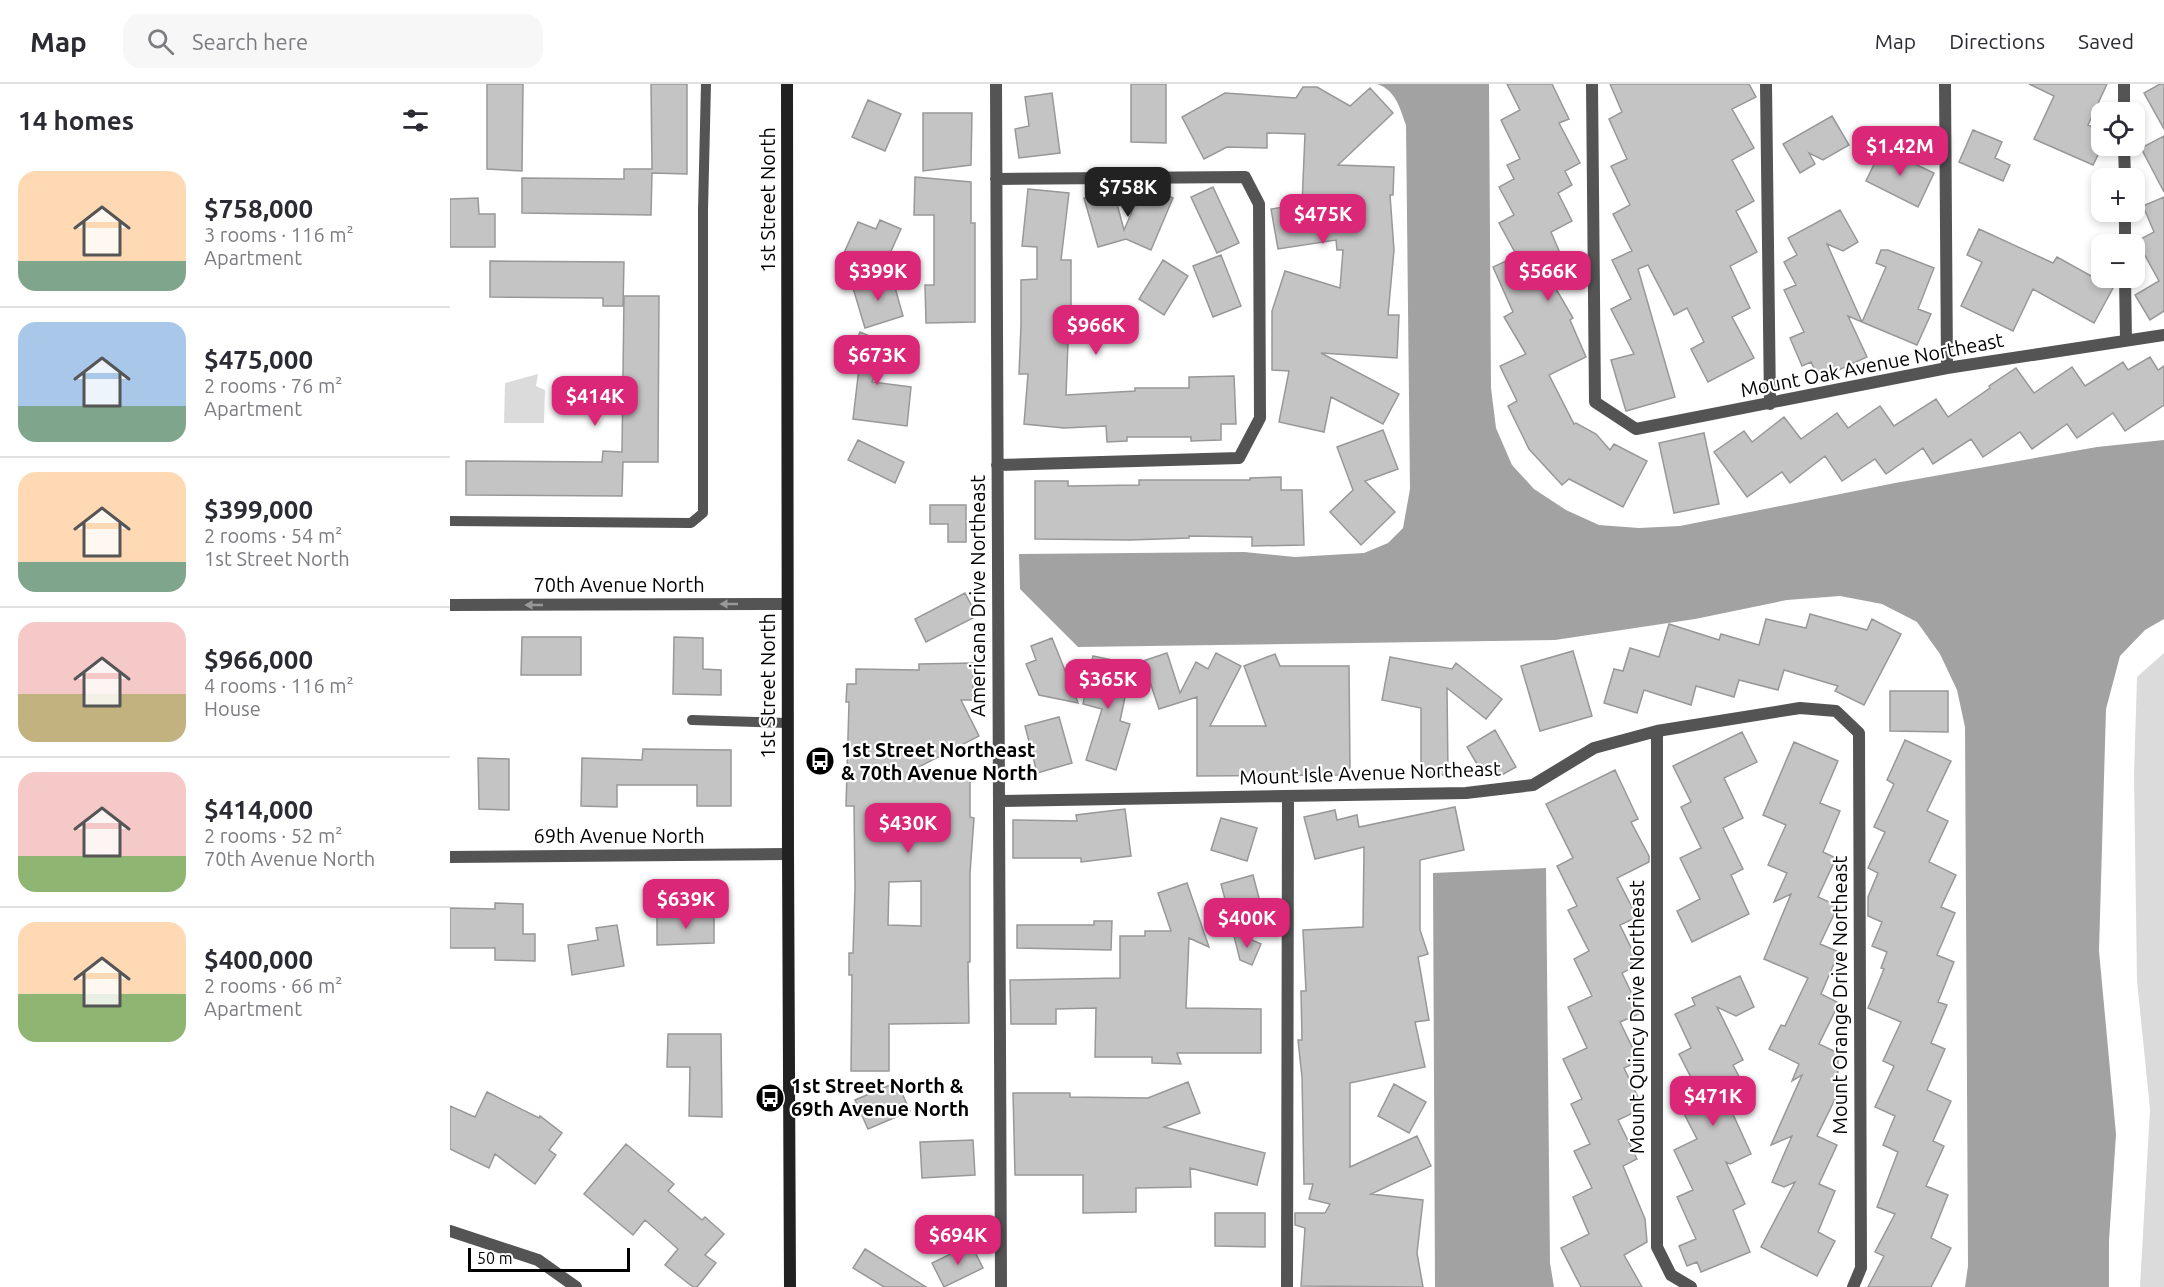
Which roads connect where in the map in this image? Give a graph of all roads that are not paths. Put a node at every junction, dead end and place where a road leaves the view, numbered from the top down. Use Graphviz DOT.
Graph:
graph roads {
  1 [pos="706,84"];
  2 [pos="787,84"];
  3 [pos="996,84"];
  4 [pos="1592,84"];
  5 [pos="1766,84"];
  6 [pos="1944,84"];
  7 [pos="2124,84"];
  8 [pos="2124,102"];
  9 [pos="996,179"];
  10 [pos="2125,288"];
  11 [pos="2164,335"];
  12 [pos="2126,340"];
  13 [pos="1947,368"];
  14 [pos="1770,404"];
  15 [pos="997,465"];
  16 [pos="450,521"];
  17 [pos="787,604"];
  18 [pos="450,605"];
  19 [pos="1836,711"];
  20 [pos="692,720"];
  21 [pos="788,723"];
  22 [pos="1657,731"];
  23 [pos="1288,797"];
  24 [pos="999,801"];
  25 [pos="788,854"];
  26 [pos="450,857"];
  27 [pos="450,1231"];
  28 [pos="576,1287"];
  29 [pos="790,1287"];
  30 [pos="1001,1287"];
  31 [pos="1287,1287"];
  32 [pos="1691,1287"];
  33 [pos="1852,1287"];
  1 -- 16 [label="lane"];
  2 -- 17 [label="street, 1st Street North"];
  3 -- 9 [label="street, Americana Drive Northeast"];
  4 -- 14 [label="street, Mount Oak Avenue Northeast"];
  5 -- 14 [label="street"];
  6 -- 13 [label="street"];
  7 -- 8 [label="street"];
  9 -- 15 [label="street, Americana Drive Northeast"];
  9 -- 15 [label="street"];
  10 -- 12 [label="street"];
  11 -- 12 [label="street, Mount Oak Avenue Northeast"];
  12 -- 13 [label="street, Mount Oak Avenue Northeast"];
  13 -- 14 [label="street, Mount Oak Avenue Northeast"];
  15 -- 24 [label="street, Americana Drive Northeast"];
  17 -- 18 [label="street, 70th Avenue North, one-way"];
  17 -- 21 [label="street, 1st Street North"];
  19 -- 22 [label="street, Mount Isle Avenue Northeast"];
  19 -- 33 [label="street, Mount Orange Drive Northeast"];
  20 -- 21 [label="lane"];
  21 -- 25 [label="street, 1st Street North"];
  22 -- 23 [label="street, Mount Isle Avenue Northeast"];
  22 -- 32 [label="street, Mount Quincy Drive Northeast"];
  23 -- 24 [label="street, Mount Isle Avenue Northeast"];
  23 -- 31 [label="street"];
  24 -- 30 [label="street, Americana Drive Northeast"];
  25 -- 26 [label="street, 69th Avenue North"];
  25 -- 29 [label="street, 1st Street North"];
  27 -- 28 [label="street"];
}
